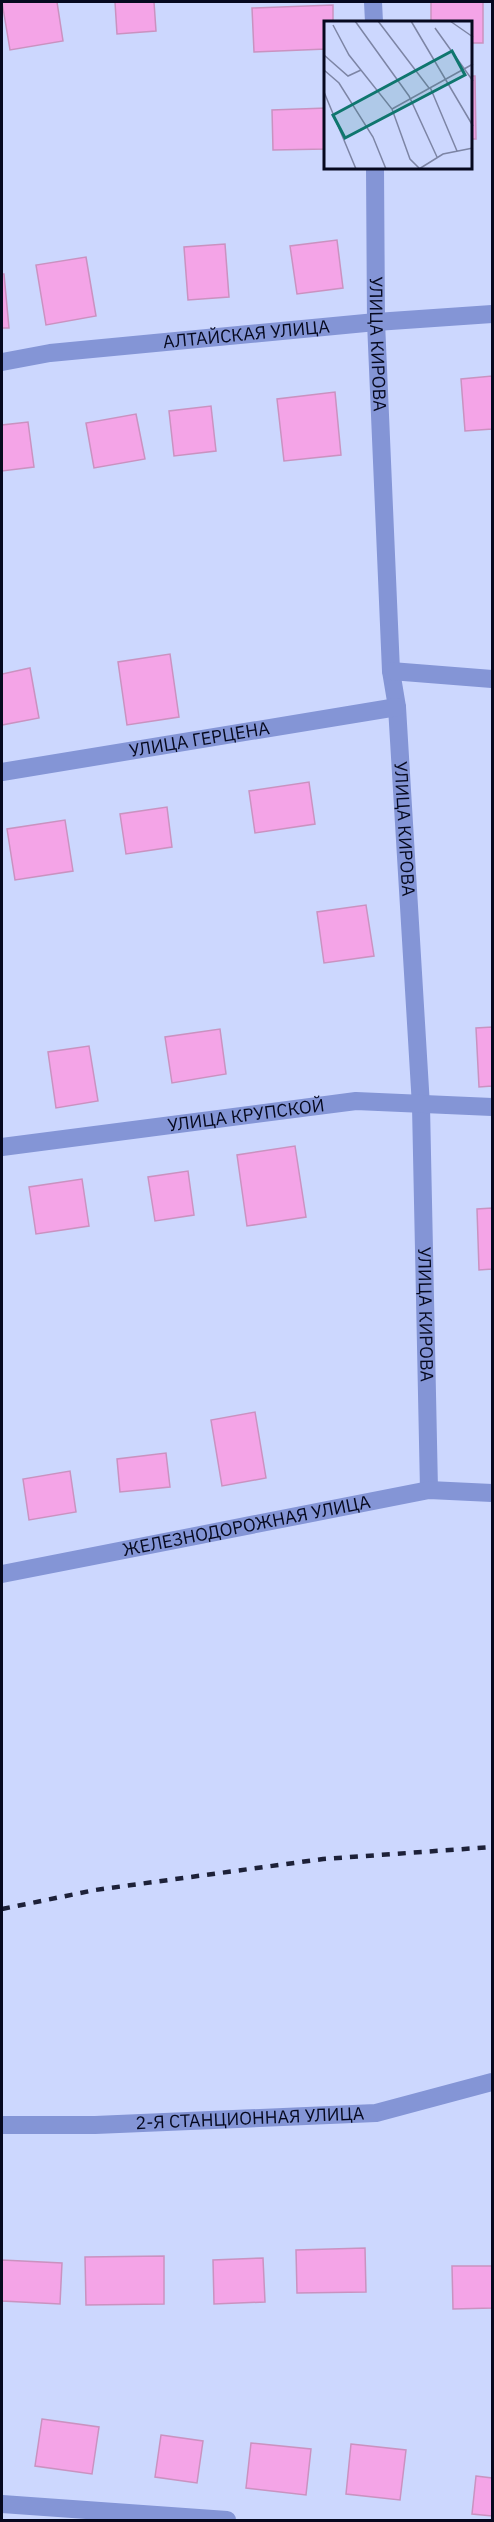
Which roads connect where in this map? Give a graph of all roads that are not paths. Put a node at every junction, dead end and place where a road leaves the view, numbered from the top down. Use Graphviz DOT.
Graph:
graph roads {
  1 [pos="373,2"];
  2 [pos="374,21"];
  3 [pos="375,170"];
  4 [pos="492,314"];
  5 [pos="376,322"];
  6 [pos="2,362"];
  7 [pos="391,671"];
  8 [pos="492,679"];
  9 [pos="397,707"];
  10 [pos="2,772"];
  11 [pos="421,1106"];
  12 [pos="492,1107"];
  13 [pos="2,1147"];
  14 [pos="429,1490"];
  15 [pos="492,1493"];
  16 [pos="2,1574"];
  17 [pos="492,2082"];
  18 [pos="2,2125"];
  19 [pos="2,2504"];
  20 [pos="227,2520"];
  1 -- 2 [label="street"];
  3 -- 5 [label="street, УЛИЦА КИРОВА"];
  4 -- 5 [label="street, АЛТАЙСКАЯ УЛИЦА"];
  5 -- 6 [label="street, АЛТАЙСКАЯ УЛИЦА"];
  5 -- 7 [label="street, УЛИЦА КИРОВА"];
  7 -- 8 [label="street"];
  7 -- 9 [label="street, УЛИЦА КИРОВА"];
  9 -- 10 [label="street, УЛИЦА ГЕРЦЕНА"];
  9 -- 11 [label="street, УЛИЦА КИРОВА"];
  11 -- 12 [label="street, УЛИЦА КРУПСКОЙ"];
  11 -- 13 [label="street, УЛИЦА КРУПСКОЙ"];
  11 -- 14 [label="street, УЛИЦА КИРОВА"];
  14 -- 15 [label="street, ЖЕЛЕЗНОДОРОЖНАЯ УЛИЦА"];
  14 -- 16 [label="street, ЖЕЛЕЗНОДОРОЖНАЯ УЛИЦА"];
  17 -- 18 [label="street, 2-Я СТАНЦИОННАЯ УЛИЦА"];
  19 -- 20 [label="street"];
}
